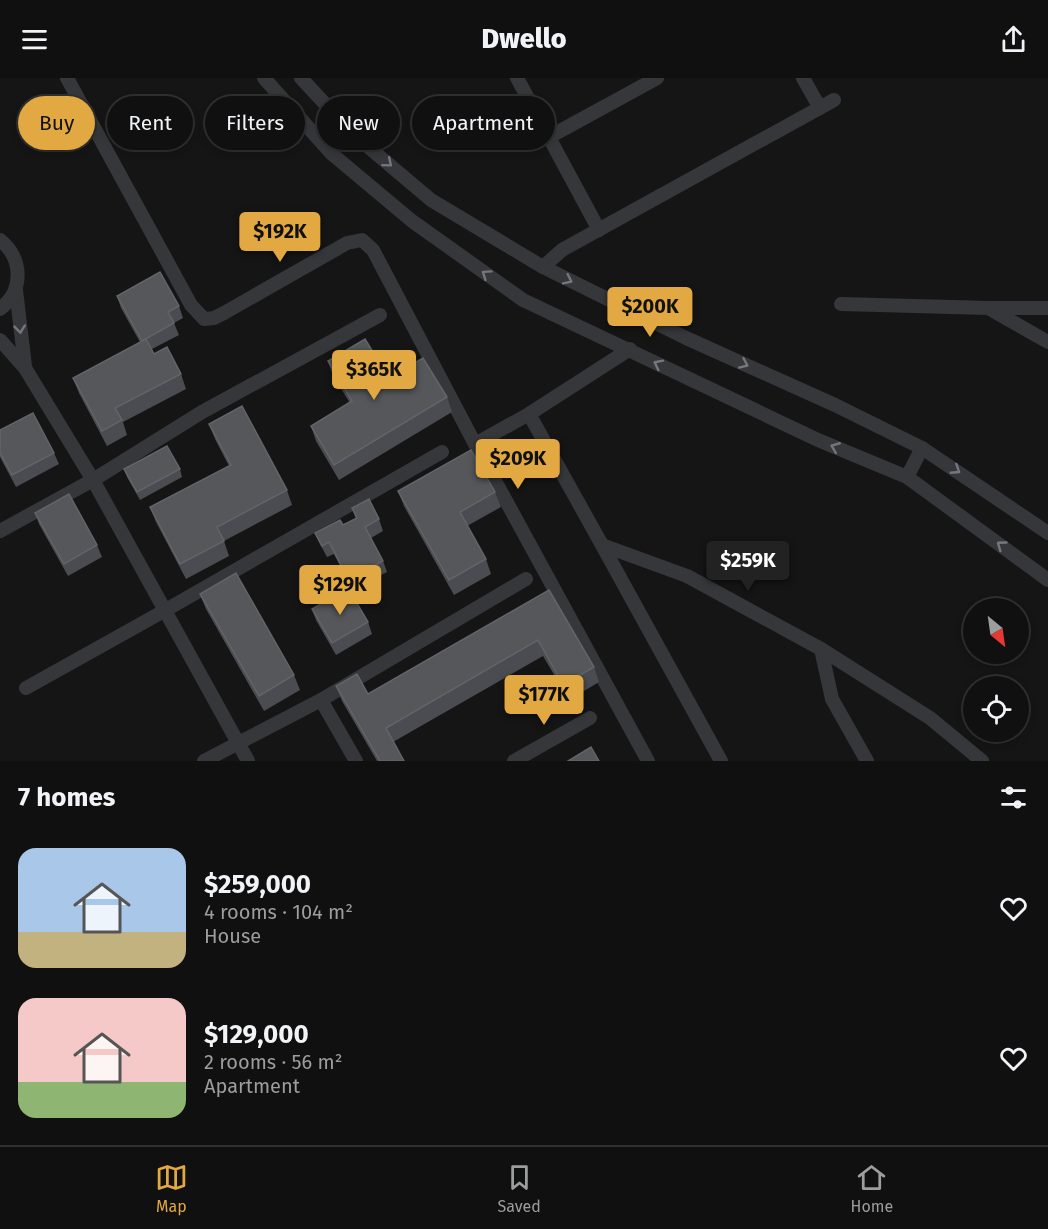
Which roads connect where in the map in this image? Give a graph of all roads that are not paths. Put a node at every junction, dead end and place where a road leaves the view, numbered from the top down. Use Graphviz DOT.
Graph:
graph roads {
  1 [pos="67,78"];
  2 [pos="264,78"];
  3 [pos="301,78"];
  4 [pos="517,78"];
  5 [pos="657,78"];
  6 [pos="803,78"];
  7 [pos="527,96"];
  8 [pos="834,100"];
  9 [pos="820,108"];
  10 [pos="555,134"];
  11 [pos="555,148"];
  12 [pos="598,230"];
  13 [pos="0,240"];
  14 [pos="543,267"];
  15 [pos="16,290"];
  16 [pos="841,304"];
  17 [pos="988,308"];
  18 [pos="1048,308"];
  19 [pos="0,309"];
  20 [pos="380,315"];
  21 [pos="0,340"];
  22 [pos="1048,342"];
  23 [pos="630,350"];
  24 [pos="25,368"];
  25 [pos="530,414"];
  26 [pos="474,444"];
  27 [pos="922,448"];
  28 [pos="442,452"];
  29 [pos="907,477"];
  30 [pos="93,480"];
  31 [pos="0,531"];
  32 [pos="1048,533"];
  33 [pos="602,545"];
  34 [pos="526,579"];
  35 [pos="1048,580"];
  36 [pos="164,611"];
  37 [pos="821,649"];
  38 [pos="26,688"];
  39 [pos="321,700"];
  40 [pos="590,718"];
  41 [pos="237,742"];
  42 [pos="204,761"];
  43 [pos="248,761"];
  44 [pos="356,761"];
  45 [pos="514,761"];
  46 [pos="648,761"];
  47 [pos="721,761"];
  48 [pos="867,761"];
  49 [pos="982,761"];
  1 -- 26 [label="street"];
  23 -- 2 [label="street, one-way"];
  3 -- 14 [label="street, one-way"];
  4 -- 7 [label="street"];
  5 -- 10 [label="street"];
  6 -- 9 [label="street"];
  8 -- 9 [label="street"];
  9 -- 12 [label="street"];
  11 -- 12 [label="street"];
  12 -- 14 [label="street"];
  13 -- 15 [label="street"];
  14 -- 27 [label="street, one-way"];
  15 -- 19 [label="street"];
  15 -- 24 [label="street, one-way"];
  16 -- 17 [label="street"];
  17 -- 18 [label="street"];
  17 -- 22 [label="street"];
  20 -- 30 [label="street"];
  21 -- 24 [label="street"];
  23 -- 25 [label="street"];
  29 -- 23 [label="street, one-way"];
  24 -- 30 [label="street"];
  25 -- 26 [label="street"];
  25 -- 33 [label="street"];
  26 -- 46 [label="street"];
  27 -- 29 [label="street"];
  27 -- 32 [label="street, one-way"];
  28 -- 36 [label="street"];
  35 -- 29 [label="street, one-way"];
  30 -- 31 [label="street"];
  30 -- 36 [label="street"];
  33 -- 37 [label="street"];
  33 -- 47 [label="street"];
  34 -- 39 [label="street"];
  36 -- 38 [label="street"];
  36 -- 41 [label="street"];
  37 -- 48 [label="street"];
  37 -- 49 [label="street"];
  39 -- 41 [label="street"];
  39 -- 44 [label="street"];
  40 -- 45 [label="street"];
  41 -- 42 [label="street"];
  41 -- 43 [label="street"];
}
